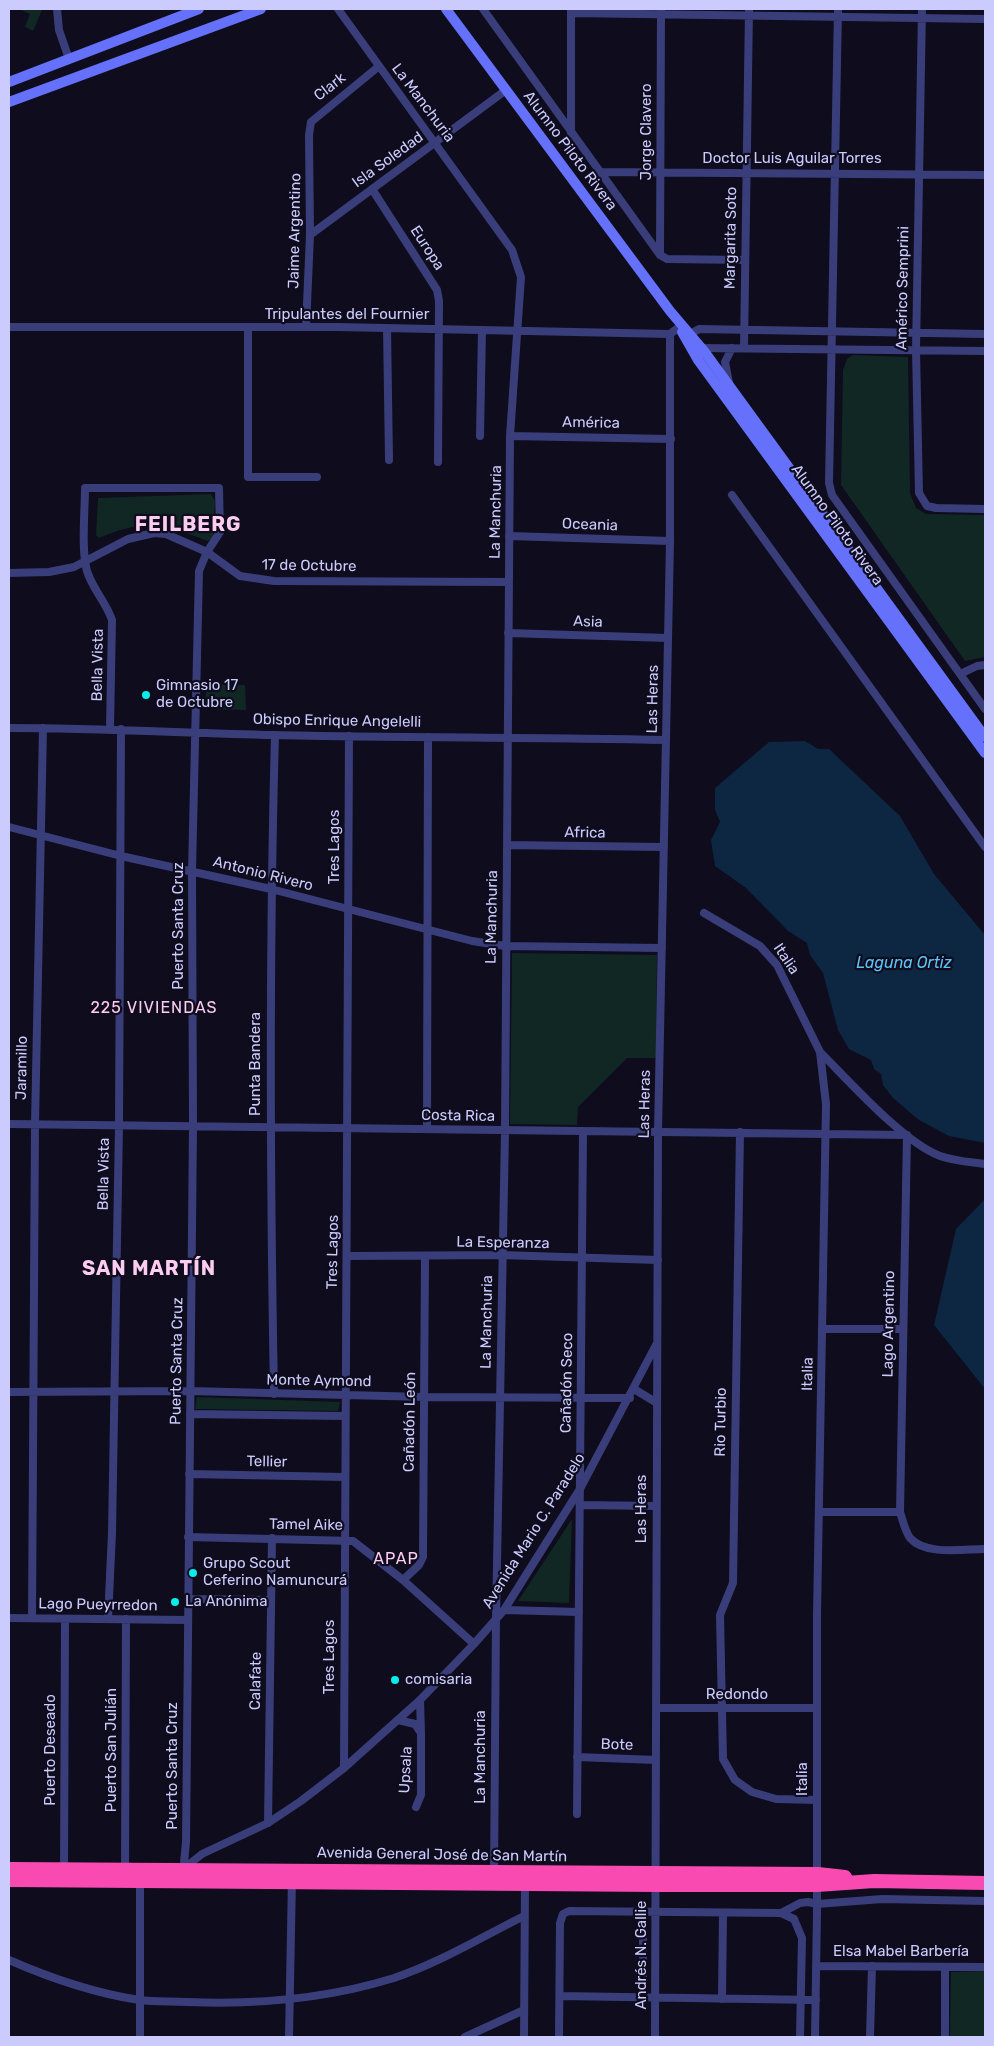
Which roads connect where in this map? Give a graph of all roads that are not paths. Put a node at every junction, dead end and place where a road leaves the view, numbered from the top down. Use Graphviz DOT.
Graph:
graph roads {
  1 [pos="56,9"];
  2 [pos="200,9"];
  3 [pos="261,9"];
  4 [pos="338,9"];
  5 [pos="446,9"];
  6 [pos="483,9"];
  7 [pos="922,9"];
  8 [pos="571,11"];
  9 [pos="661,11"];
  10 [pos="749,12"];
  11 [pos="837,13"];
  12 [pos="922,18"];
  13 [pos="985,19"];
  14 [pos="69,59"];
  15 [pos="378,67"];
  16 [pos="9,82"];
  17 [pos="506,90"];
  18 [pos="9,102"];
  19 [pos="571,133"];
  20 [pos="309,135"];
  21 [pos="436,142"];
  22 [pos="599,172"];
  23 [pos="660,172"];
  24 [pos="746,173"];
  25 [pos="834,174"];
  26 [pos="919,174"];
  27 [pos="985,175"];
  28 [pos="372,189"];
  29 [pos="310,234"];
  30 [pos="660,255"];
  31 [pos="744,260"];
  32 [pos="680,326"];
  33 [pos="9,327"];
  34 [pos="248,328"];
  35 [pos="306,328"];
  36 [pos="387,328"];
  37 [pos="438,328"];
  38 [pos="482,330"];
  39 [pos="744,330"];
  40 [pos="518,331"];
  41 [pos="831,332"];
  42 [pos="916,333"];
  43 [pos="670,334"];
  44 [pos="985,334"];
  45 [pos="687,335"];
  46 [pos="732,348"];
  47 [pos="744,348"];
  48 [pos="697,349"];
  49 [pos="831,349"];
  50 [pos="916,350"];
  51 [pos="985,351"];
  52 [pos="731,387"];
  53 [pos="480,436"];
  54 [pos="510,436"];
  55 [pos="671,438"];
  56 [pos="389,460"];
  57 [pos="438,462"];
  58 [pos="317,477"];
  59 [pos="219,488"];
  60 [pos="732,495"];
  61 [pos="985,509"];
  62 [pos="509,536"];
  63 [pos="670,541"];
  64 [pos="207,552"];
  65 [pos="85,562"];
  66 [pos="9,573"];
  67 [pos="509,582"];
  68 [pos="508,633"];
  69 [pos="668,638"];
  70 [pos="985,665"];
  71 [pos="960,674"];
  72 [pos="985,709"];
  73 [pos="9,728"];
  74 [pos="42,728"];
  75 [pos="110,729"];
  76 [pos="121,729"];
  77 [pos="196,732"];
  78 [pos="275,735"];
  79 [pos="349,736"];
  80 [pos="508,736"];
  81 [pos="428,737"];
  82 [pos="985,737"];
  83 [pos="666,740"];
  84 [pos="985,753"];
  85 [pos="9,827"];
  86 [pos="40,834"];
  87 [pos="507,845"];
  88 [pos="664,847"];
  89 [pos="985,848"];
  90 [pos="121,856"];
  91 [pos="192,871"];
  92 [pos="270,889"];
  93 [pos="348,909"];
  94 [pos="704,913"];
  95 [pos="429,931"];
  96 [pos="505,946"];
  97 [pos="662,948"];
  98 [pos="820,1052"];
  99 [pos="9,1124"];
  100 [pos="35,1124"];
  101 [pos="119,1125"];
  102 [pos="193,1126"];
  103 [pos="270,1127"];
  104 [pos="348,1128"];
  105 [pos="427,1129"];
  106 [pos="504,1131"];
  107 [pos="583,1132"];
  108 [pos="658,1132"];
  109 [pos="740,1132"];
  110 [pos="826,1133"];
  111 [pos="907,1135"];
  112 [pos="985,1164"];
  113 [pos="501,1255"];
  114 [pos="347,1256"];
  115 [pos="425,1256"];
  116 [pos="582,1258"];
  117 [pos="658,1260"];
  118 [pos="822,1329"];
  119 [pos="902,1329"];
  120 [pos="659,1338"];
  121 [pos="634,1389"];
  122 [pos="114,1391"];
  123 [pos="190,1391"];
  124 [pos="9,1392"];
  125 [pos="32,1392"];
  126 [pos="274,1394"];
  127 [pos="344,1395"];
  128 [pos="581,1396"];
  129 [pos="425,1397"];
  130 [pos="500,1397"];
  131 [pos="630,1398"];
  132 [pos="657,1403"];
  133 [pos="190,1414"];
  134 [pos="344,1416"];
  135 [pos="189,1474"];
  136 [pos="344,1477"];
  137 [pos="580,1489"];
  138 [pos="580,1505"];
  139 [pos="656,1506"];
  140 [pos="819,1512"];
  141 [pos="900,1512"];
  142 [pos="188,1537"];
  143 [pos="272,1538"];
  144 [pos="344,1539"];
  145 [pos="985,1550"];
  146 [pos="403,1580"];
  147 [pos="188,1599"];
  148 [pos="271,1600"];
  149 [pos="504,1610"];
  150 [pos="579,1612"];
  151 [pos="9,1618"];
  152 [pos="32,1618"];
  153 [pos="496,1618"];
  154 [pos="65,1619"];
  155 [pos="108,1619"];
  156 [pos="126,1619"];
  157 [pos="187,1620"];
  158 [pos="474,1644"];
  159 [pos="420,1700"];
  160 [pos="656,1708"];
  161 [pos="817,1708"];
  162 [pos="721,1709"];
  163 [pos="398,1720"];
  164 [pos="421,1733"];
  165 [pos="577,1757"];
  166 [pos="656,1760"];
  167 [pos="344,1768"];
  168 [pos="817,1800"];
  169 [pos="416,1807"];
  170 [pos="577,1814"];
  171 [pos="268,1823"];
  172 [pos="9,1869"];
  173 [pos="183,1875"];
  174 [pos="63,1876"];
  175 [pos="124,1876"];
  176 [pos="292,1876"];
  177 [pos="494,1878"];
  178 [pos="525,1878"];
  179 [pos="656,1879"];
  180 [pos="9,1880"];
  181 [pos="818,1880"];
  182 [pos="140,1882"];
  183 [pos="985,1882"];
  184 [pos="985,1900"];
  185 [pos="817,1904"];
  186 [pos="644,1912"];
  187 [pos="656,1913"];
  188 [pos="723,1913"];
  189 [pos="781,1913"];
  190 [pos="524,1916"];
  191 [pos="9,1960"];
  192 [pos="816,1966"];
  193 [pos="872,1966"];
  194 [pos="945,1966"];
  195 [pos="985,1967"];
  196 [pos="560,1996"];
  197 [pos="643,1998"];
  198 [pos="656,1998"];
  199 [pos="722,1999"];
  200 [pos="140,2000"];
  201 [pos="802,2000"];
  202 [pos="816,2000"];
  203 [pos="290,2001"];
  204 [pos="524,2010"];
  205 [pos="140,2037"];
  206 [pos="289,2037"];
  207 [pos="466,2037"];
  208 [pos="524,2037"];
  209 [pos="559,2037"];
  210 [pos="655,2037"];
  211 [pos="800,2037"];
  212 [pos="815,2037"];
  213 [pos="870,2037"];
  214 [pos="945,2037"];
  1 -- 14 [label="street"];
  2 -- 14 [label="main road"];
  3 -- 18 [label="main road"];
  4 -- 15 [label="street, La Manchuria"];
  5 -- 17 [label="main road, Alumno Piloto Rivera"];
  6 -- 19 [label="street"];
  7 -- 12 [label="street, Américo Semprini"];
  8 -- 9 [label="street"];
  8 -- 19 [label="street"];
  9 -- 10 [label="street"];
  9 -- 23 [label="street, Jorge Clavero"];
  10 -- 11 [label="street"];
  10 -- 24 [label="street, Margarita Soto"];
  11 -- 12 [label="street"];
  11 -- 25 [label="street"];
  12 -- 13 [label="street"];
  12 -- 26 [label="street, Américo Semprini"];
  14 -- 16 [label="main road"];
  15 -- 20 [label="street, Clark"];
  15 -- 21 [label="street, La Manchuria"];
  17 -- 21 [label="street, Isla Soledad"];
  17 -- 32 [label="main road, Alumno Piloto Rivera"];
  19 -- 22 [label="street"];
  20 -- 29 [label="street, Jaime Argentino"];
  21 -- 28 [label="street, Isla Soledad"];
  21 -- 40 [label="street, La Manchuria"];
  22 -- 23 [label="street, Doctor Luis Aguilar Torres"];
  22 -- 30 [label="street"];
  23 -- 24 [label="street, Doctor Luis Aguilar Torres"];
  23 -- 30 [label="street, Jorge Clavero"];
  24 -- 25 [label="street, Doctor Luis Aguilar Torres"];
  24 -- 31 [label="street, Margarita Soto"];
  25 -- 26 [label="street, Doctor Luis Aguilar Torres"];
  25 -- 41 [label="street"];
  26 -- 27 [label="street, Doctor Luis Aguilar Torres"];
  26 -- 42 [label="street, Américo Semprini"];
  28 -- 29 [label="street, Isla Soledad"];
  28 -- 37 [label="street, Europa"];
  29 -- 35 [label="street, Jaime Argentino"];
  30 -- 31 [label="street"];
  31 -- 39 [label="street, Margarita Soto"];
  32 -- 43 [label="street"];
  32 -- 45 [label="main road, Alumno Piloto Rivera"];
  33 -- 34 [label="street, Tripulantes del Fournier"];
  34 -- 35 [label="street, Tripulantes del Fournier"];
  34 -- 58 [label="street"];
  35 -- 36 [label="street, Tripulantes del Fournier"];
  36 -- 37 [label="street, Tripulantes del Fournier"];
  36 -- 56 [label="street"];
  37 -- 38 [label="street, Tripulantes del Fournier"];
  37 -- 57 [label="street, Europa"];
  38 -- 40 [label="street, Tripulantes del Fournier"];
  38 -- 53 [label="street"];
  39 -- 41 [label="street"];
  39 -- 45 [label="street"];
  39 -- 47 [label="street, Margarita Soto"];
  40 -- 43 [label="street, Tripulantes del Fournier"];
  40 -- 54 [label="street, La Manchuria"];
  41 -- 42 [label="street"];
  41 -- 49 [label="street"];
  42 -- 44 [label="street"];
  42 -- 50 [label="street, Américo Semprini"];
  43 -- 55 [label="street, Las Heras"];
  45 -- 48 [label="main road, Alumno Piloto Rivera"];
  46 -- 47 [label="street"];
  46 -- 48 [label="street"];
  46 -- 52 [label="street"];
  47 -- 49 [label="street"];
  48 -- 52 [label="main road, Alumno Piloto Rivera"];
  48 -- 84 [label="main road, Alumno Piloto Rivera"];
  49 -- 50 [label="street"];
  49 -- 71 [label="street"];
  50 -- 51 [label="street"];
  50 -- 61 [label="street, Américo Semprini"];
  52 -- 82 [label="main road, Alumno Piloto Rivera"];
  54 -- 55 [label="street, América"];
  54 -- 62 [label="street, La Manchuria"];
  55 -- 63 [label="street, Las Heras"];
  59 -- 64 [label="street, Puerto Santa Cruz"];
  59 -- 65 [label="street, Bella Vista"];
  60 -- 89 [label="street"];
  62 -- 63 [label="street, Oceania"];
  62 -- 67 [label="street, La Manchuria"];
  63 -- 69 [label="street, Las Heras"];
  64 -- 65 [label="street, 17 de Octubre"];
  64 -- 67 [label="street, 17 de Octubre"];
  64 -- 77 [label="street, Puerto Santa Cruz"];
  65 -- 66 [label="street, 17 de Octubre"];
  65 -- 75 [label="street, Bella Vista"];
  67 -- 68 [label="street, La Manchuria"];
  68 -- 69 [label="street, Asia"];
  68 -- 80 [label="street, La Manchuria"];
  69 -- 83 [label="street, Las Heras"];
  70 -- 71 [label="street"];
  71 -- 72 [label="street"];
  73 -- 74 [label="street, Obispo Enrique Angelelli"];
  74 -- 75 [label="street, Obispo Enrique Angelelli"];
  74 -- 86 [label="street, Jaramillo"];
  75 -- 76 [label="street, Obispo Enrique Angelelli"];
  76 -- 77 [label="street, Obispo Enrique Angelelli"];
  76 -- 90 [label="street, Bella Vista"];
  77 -- 78 [label="street, Obispo Enrique Angelelli"];
  77 -- 91 [label="street, Puerto Santa Cruz"];
  78 -- 79 [label="street, Obispo Enrique Angelelli"];
  78 -- 92 [label="street, Punta Bandera"];
  79 -- 81 [label="street, Obispo Enrique Angelelli"];
  79 -- 93 [label="street, Tres Lagos"];
  80 -- 81 [label="street, Obispo Enrique Angelelli"];
  80 -- 83 [label="street, Obispo Enrique Angelelli"];
  80 -- 87 [label="street, La Manchuria"];
  81 -- 95 [label="street"];
  83 -- 88 [label="street, Las Heras"];
  85 -- 86 [label="street, Antonio Rivero"];
  86 -- 90 [label="street, Antonio Rivero"];
  86 -- 100 [label="street, Jaramillo"];
  87 -- 88 [label="street, Africa"];
  87 -- 96 [label="street, La Manchuria"];
  88 -- 97 [label="street, Las Heras"];
  90 -- 91 [label="street, Antonio Rivero"];
  90 -- 101 [label="street, Bella Vista"];
  91 -- 92 [label="street, Antonio Rivero"];
  91 -- 102 [label="street, Puerto Santa Cruz"];
  92 -- 93 [label="street, Antonio Rivero"];
  92 -- 103 [label="street, Punta Bandera"];
  93 -- 95 [label="street, Antonio Rivero"];
  93 -- 104 [label="street, Tres Lagos"];
  94 -- 98 [label="street, Italia"];
  95 -- 96 [label="street, Antonio Rivero"];
  95 -- 105 [label="street"];
  96 -- 97 [label="street, Antonio Rivero"];
  96 -- 106 [label="street, La Manchuria"];
  97 -- 108 [label="street, Las Heras"];
  98 -- 110 [label="street, Italia"];
  98 -- 111 [label="street"];
  99 -- 100 [label="street, Costa Rica"];
  100 -- 101 [label="street, Costa Rica"];
  100 -- 125 [label="street, Jaramillo"];
  101 -- 102 [label="street, Costa Rica"];
  101 -- 122 [label="street, Bella Vista"];
  102 -- 103 [label="street, Costa Rica"];
  102 -- 123 [label="street, Puerto Santa Cruz"];
  103 -- 104 [label="street, Costa Rica"];
  103 -- 126 [label="street, Punta Bandera"];
  104 -- 105 [label="street, Costa Rica"];
  104 -- 114 [label="street, Tres Lagos"];
  105 -- 106 [label="street, Costa Rica"];
  106 -- 107 [label="street, Costa Rica"];
  106 -- 113 [label="street, La Manchuria"];
  107 -- 108 [label="street, Costa Rica"];
  107 -- 116 [label="street, Cañadón Seco"];
  108 -- 109 [label="street, Costa Rica"];
  108 -- 117 [label="street, Las Heras"];
  109 -- 110 [label="street, Costa Rica"];
  109 -- 162 [label="street, Rio Turbio"];
  110 -- 111 [label="street, Costa Rica"];
  110 -- 118 [label="street, Italia"];
  111 -- 112 [label="street"];
  111 -- 119 [label="street, Lago Argentino"];
  113 -- 115 [label="street, La Esperanza"];
  113 -- 116 [label="street, La Esperanza"];
  113 -- 130 [label="street, La Manchuria"];
  114 -- 115 [label="street, La Esperanza"];
  114 -- 127 [label="street, Tres Lagos"];
  115 -- 129 [label="street, Cañadón León"];
  116 -- 117 [label="street, La Esperanza"];
  116 -- 128 [label="street, Cañadón Seco"];
  117 -- 120 [label="street, Las Heras"];
  118 -- 119 [label="street"];
  118 -- 140 [label="street, Italia"];
  119 -- 141 [label="street, Lago Argentino"];
  120 -- 121 [label="street, Avenida Mario C. Paradelo"];
  120 -- 132 [label="street, Las Heras"];
  121 -- 131 [label="street, Avenida Mario C. Paradelo"];
  121 -- 132 [label="street"];
  122 -- 123 [label="street, Monte Aymond"];
  122 -- 125 [label="street, Monte Aymond"];
  122 -- 155 [label="street, Bella Vista"];
  123 -- 126 [label="street, Monte Aymond"];
  123 -- 133 [label="street, Puerto Santa Cruz"];
  124 -- 125 [label="street, Monte Aymond"];
  125 -- 152 [label="street, Jaramillo"];
  126 -- 127 [label="street, Monte Aymond"];
  127 -- 129 [label="street, Monte Aymond"];
  127 -- 134 [label="street, Tres Lagos"];
  128 -- 130 [label="street, Monte Aymond"];
  128 -- 131 [label="street, Monte Aymond"];
  128 -- 137 [label="street, Cañadón Seco"];
  129 -- 130 [label="street, Monte Aymond"];
  129 -- 146 [label="street, Cañadón León"];
  130 -- 153 [label="street, La Manchuria"];
  131 -- 137 [label="street, Avenida Mario C. Paradelo"];
  132 -- 139 [label="street, Las Heras"];
  133 -- 134 [label="street"];
  133 -- 135 [label="street, Puerto Santa Cruz"];
  134 -- 136 [label="street, Tres Lagos"];
  135 -- 136 [label="street, Tellier"];
  135 -- 142 [label="street, Puerto Santa Cruz"];
  136 -- 144 [label="street, Tres Lagos"];
  137 -- 138 [label="street, Cañadón Seco"];
  137 -- 149 [label="street, Avenida Mario C. Paradelo"];
  138 -- 139 [label="street"];
  138 -- 150 [label="street, Cañadón Seco"];
  139 -- 160 [label="street, Las Heras"];
  140 -- 141 [label="street"];
  140 -- 161 [label="street, Italia"];
  141 -- 145 [label="street"];
  142 -- 143 [label="street, Tamel Aike"];
  142 -- 147 [label="street, Puerto Santa Cruz"];
  143 -- 144 [label="street, Tamel Aike"];
  143 -- 148 [label="street, Calafate"];
  144 -- 146 [label="street, Tamel Aike"];
  144 -- 167 [label="street, Tres Lagos"];
  146 -- 158 [label="street, Tamel Aike"];
  147 -- 148 [label="street"];
  147 -- 157 [label="street, Puerto Santa Cruz"];
  148 -- 171 [label="street, Calafate"];
  149 -- 150 [label="street"];
  149 -- 153 [label="street, Avenida Mario C. Paradelo"];
  150 -- 165 [label="street, Cañadón Seco"];
  151 -- 152 [label="street, Lago Pueyrredon"];
  152 -- 154 [label="street, Lago Pueyrredon"];
  153 -- 158 [label="street, Avenida Mario C. Paradelo"];
  153 -- 177 [label="street, La Manchuria"];
  154 -- 155 [label="street, Lago Pueyrredon"];
  154 -- 174 [label="street, Puerto Deseado"];
  155 -- 156 [label="street, Lago Pueyrredon"];
  156 -- 157 [label="street, Lago Pueyrredon"];
  156 -- 175 [label="street, Puerto San Julián"];
  157 -- 173 [label="street, Puerto Santa Cruz"];
  158 -- 159 [label="street, Avenida Mario C. Paradelo"];
  159 -- 163 [label="street, Avenida Mario C. Paradelo"];
  159 -- 164 [label="street, Upsala"];
  160 -- 162 [label="street, Redondo"];
  160 -- 166 [label="street, Las Heras"];
  161 -- 162 [label="street, Redondo"];
  161 -- 168 [label="street, Italia"];
  162 -- 168 [label="street, Rio Turbio"];
  163 -- 164 [label="street, Upsala"];
  163 -- 167 [label="street, Avenida Mario C. Paradelo"];
  164 -- 169 [label="street, Upsala"];
  165 -- 166 [label="street, Bote"];
  165 -- 170 [label="street, Cañadón Seco"];
  166 -- 179 [label="street, Las Heras"];
  167 -- 171 [label="street, Avenida Mario C. Paradelo"];
  168 -- 181 [label="street, Italia"];
  171 -- 173 [label="street, Avenida Mario C. Paradelo"];
  172 -- 174 [label="highway, Avenida General José de San Martín"];
  173 -- 175 [label="highway, Avenida General José de San Martín"];
  173 -- 176 [label="highway, Avenida General José de San Martín"];
  173 -- 182 [label="highway, Avenida General José de San Martín"];
  174 -- 175 [label="highway, Avenida General José de San Martín"];
  174 -- 180 [label="highway, Avenida General José de San Martín"];
  175 -- 182 [label="highway, Avenida General José de San Martín"];
  176 -- 177 [label="highway, Avenida General José de San Martín"];
  176 -- 203 [label="street"];
  177 -- 178 [label="highway, Avenida General José de San Martín"];
  178 -- 179 [label="highway, Avenida General José de San Martín"];
  178 -- 190 [label="street"];
  179 -- 181 [label="highway, Avenida General José de San Martín"];
  179 -- 187 [label="street, Andrés N. Gallie"];
  181 -- 183 [label="highway, Avenida General José de San Martín"];
  181 -- 185 [label="street, Italia"];
  182 -- 200 [label="street"];
  184 -- 185 [label="street"];
  185 -- 189 [label="street"];
  185 -- 192 [label="street, Italia"];
  186 -- 187 [label="street"];
  186 -- 196 [label="street"];
  186 -- 197 [label="street"];
  187 -- 188 [label="street"];
  187 -- 198 [label="street, Andrés N. Gallie"];
  188 -- 189 [label="street"];
  188 -- 199 [label="street"];
  189 -- 201 [label="street"];
  190 -- 203 [label="street"];
  190 -- 204 [label="street"];
  191 -- 200 [label="street"];
  192 -- 193 [label="street, Elsa Mabel Barbería"];
  192 -- 202 [label="street, Italia"];
  193 -- 194 [label="street, Elsa Mabel Barbería"];
  193 -- 213 [label="street"];
  194 -- 195 [label="street, Elsa Mabel Barbería"];
  194 -- 214 [label="street"];
  196 -- 197 [label="street"];
  196 -- 209 [label="street"];
  197 -- 198 [label="street"];
  198 -- 199 [label="street"];
  198 -- 210 [label="street, Andrés N. Gallie"];
  199 -- 201 [label="street"];
  200 -- 203 [label="street"];
  200 -- 205 [label="street"];
  201 -- 202 [label="street"];
  201 -- 211 [label="street"];
  202 -- 212 [label="street, Italia"];
  203 -- 206 [label="street"];
  204 -- 207 [label="street"];
  204 -- 208 [label="street"];
}
